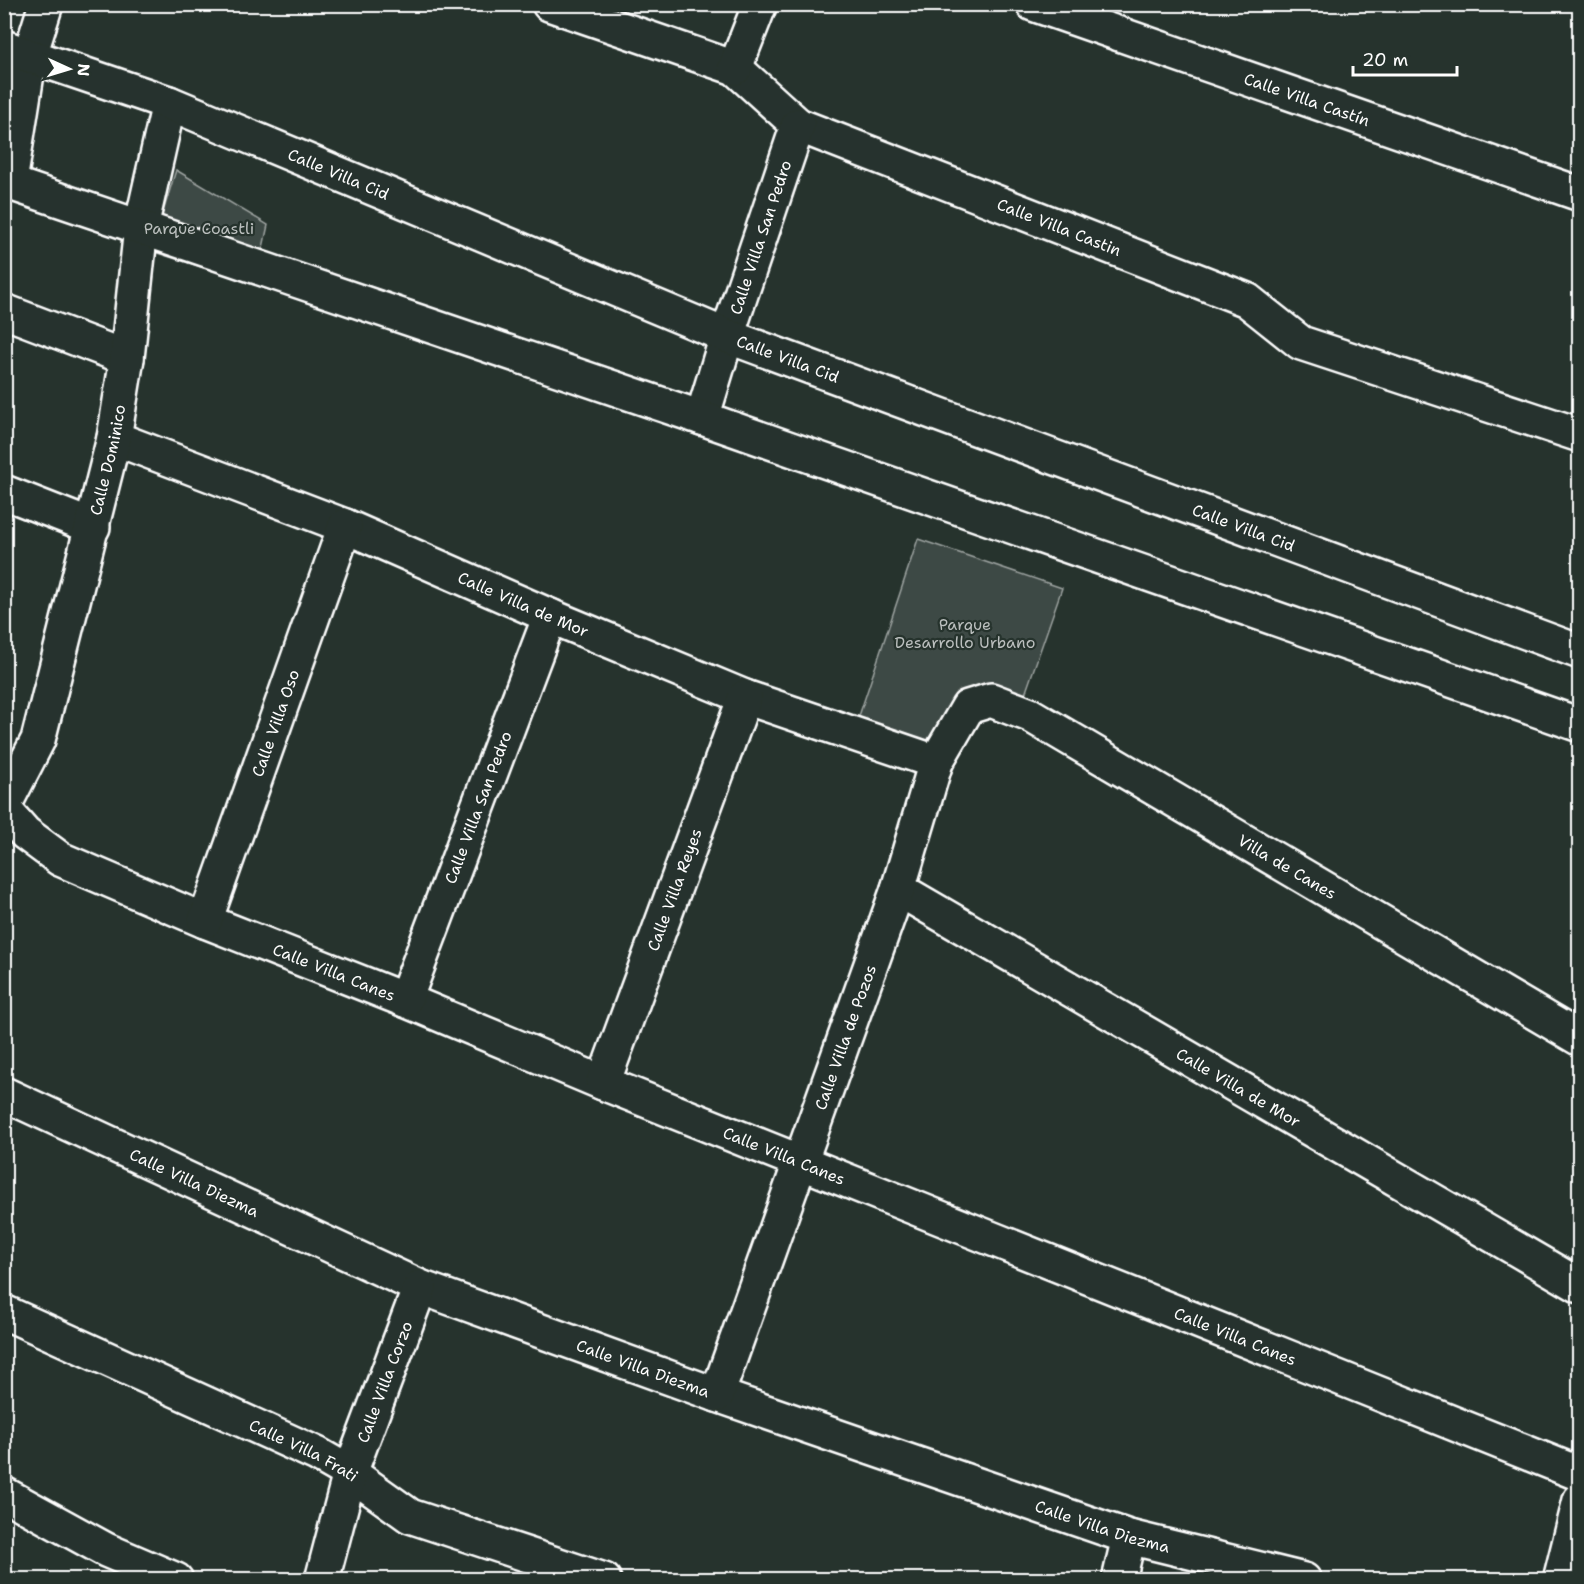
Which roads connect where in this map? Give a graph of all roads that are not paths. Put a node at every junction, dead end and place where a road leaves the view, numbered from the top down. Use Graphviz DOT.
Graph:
graph roads {
  1 [pos="46,4"];
  2 [pos="549,4"];
  3 [pos="760,4"];
  4 [pos="1033,4"];
  5 [pos="17,51"];
  6 [pos="735,68"];
  7 [pos="169,103"];
  8 [pos="798,125"];
  9 [pos="7,181"];
  10 [pos="1580,194"];
  11 [pos="141,227"];
  12 [pos="4,311"];
  13 [pos="728,336"];
  14 [pos="127,358"];
  15 [pos="702,418"];
  16 [pos="1580,435"];
  17 [pos="114,438"];
  18 [pos="4,492"];
  19 [pos="345,526"];
  20 [pos="93,527"];
  21 [pos="550,616"];
  22 [pos="1580,652"];
  23 [pos="745,697"];
  24 [pos="991,700"];
  25 [pos="1580,725"];
  26 [pos="936,762"];
  27 [pos="4,807"];
  28 [pos="898,889"];
  29 [pos="205,921"];
  30 [pos="405,1000"];
  31 [pos="1580,1039"];
  32 [pos="603,1083"];
  33 [pos="4,1094"];
  34 [pos="800,1162"];
  35 [pos="1580,1286"];
  36 [pos="420,1287"];
  37 [pos="4,1312"];
  38 [pos="717,1395"];
  39 [pos="350,1473"];
  40 [pos="1580,1474"];
  41 [pos="4,1494"];
  42 [pos="1580,1500"];
  43 [pos="1129,1538"];
  44 [pos="176,1580"];
  45 [pos="322,1580"];
  46 [pos="604,1580"];
  47 [pos="1119,1580"];
  48 [pos="1304,1580"];
  49 [pos="1560,1580"];
  1 -- 5 [label="street"];
  2 -- 6 [label="street, Calle Villa Castin"];
  3 -- 6 [label="street"];
  4 -- 10 [label="street, Calle Villa Castín"];
  5 -- 7 [label="street, Calle Villa Cid"];
  5 -- 9 [label="street"];
  6 -- 8 [label="street, Calle Villa Castin"];
  7 -- 11 [label="street, Calle Dominico"];
  7 -- 13 [label="street, Calle Villa Cid"];
  8 -- 13 [label="street, Calle Villa San Pedro"];
  8 -- 16 [label="street, Calle Villa Castin"];
  9 -- 11 [label="street"];
  11 -- 14 [label="street, Calle Dominico"];
  11 -- 15 [label="street"];
  12 -- 14 [label="street"];
  13 -- 15 [label="street, Calle Villa San Pedro"];
  13 -- 22 [label="street, Calle Villa Cid"];
  14 -- 17 [label="street, Calle Dominico"];
  15 -- 25 [label="street"];
  17 -- 19 [label="street, Calle Villa de Mor"];
  17 -- 20 [label="street, Calle Dominico"];
  18 -- 20 [label="street"];
  19 -- 21 [label="street, Calle Villa de Mor"];
  19 -- 29 [label="street, Calle Villa Oso"];
  20 -- 27 [label="street, Calle Dominico"];
  21 -- 23 [label="street, Calle Villa de Mor"];
  21 -- 30 [label="street, Calle Villa San Pedro"];
  23 -- 26 [label="street, Calle Villa de Mor"];
  23 -- 32 [label="street, Calle Villa Reyes"];
  24 -- 26 [label="street, Calle Villa de Pozos"];
  24 -- 31 [label="street, Villa de Canes"];
  26 -- 28 [label="street, Calle Villa de Pozos"];
  27 -- 29 [label="street, Calle Villa Canes"];
  28 -- 34 [label="street, Calle Villa de Pozos"];
  28 -- 35 [label="street, Calle Villa de Mor"];
  29 -- 30 [label="street, Calle Villa Canes"];
  30 -- 32 [label="street, Calle Villa Canes"];
  32 -- 34 [label="street, Calle Villa Canes"];
  33 -- 36 [label="street, Calle Villa Diezma"];
  34 -- 38 [label="street, Calle Villa de Pozos"];
  34 -- 40 [label="street, Calle Villa Canes"];
  36 -- 38 [label="street, Calle Villa Diezma"];
  36 -- 39 [label="street, Calle Villa Corzo"];
  37 -- 39 [label="street, Calle Villa Frati"];
  38 -- 43 [label="street, Calle Villa Diezma"];
  39 -- 45 [label="street, Calle Villa Corzo"];
  39 -- 46 [label="street, Calle Villa Frati"];
  41 -- 44 [label="street"];
  42 -- 49 [label="street"];
  43 -- 47 [label="street"];
  43 -- 48 [label="street, Calle Villa Diezma"];
}
